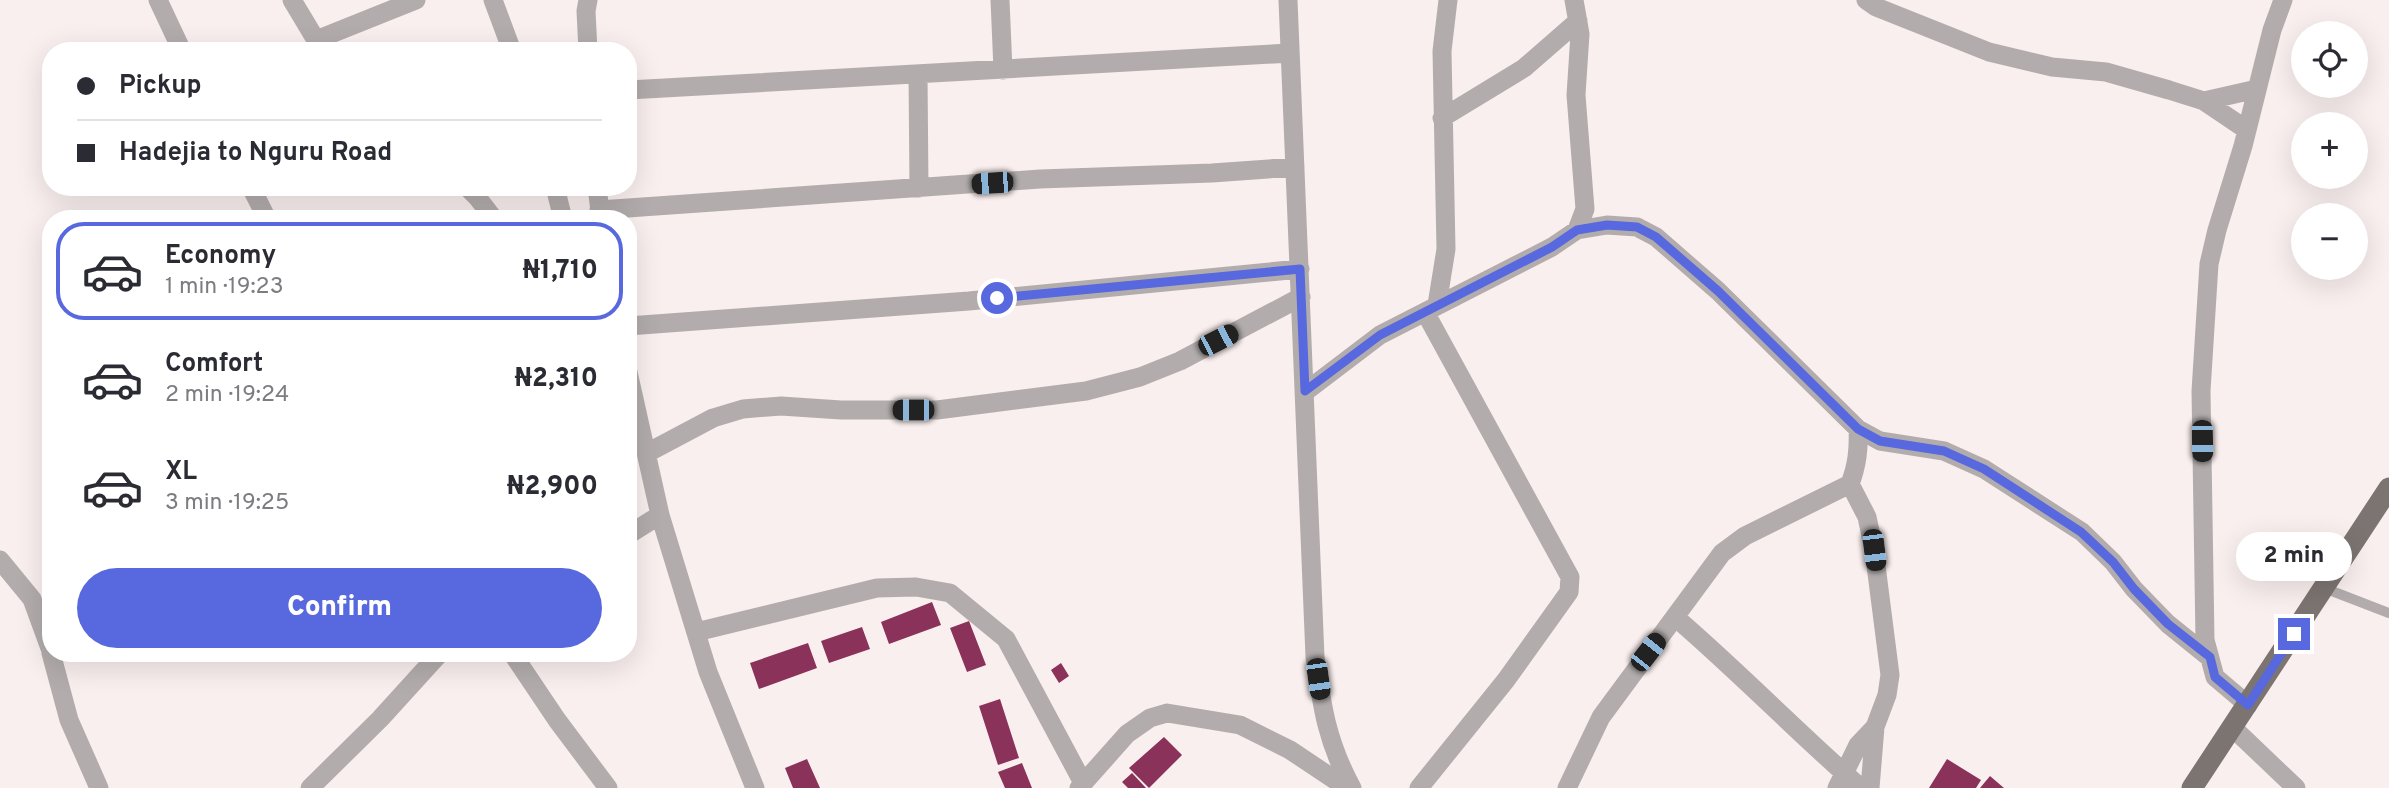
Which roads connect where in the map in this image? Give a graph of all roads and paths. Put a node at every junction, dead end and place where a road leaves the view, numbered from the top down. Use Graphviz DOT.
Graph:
graph roads {
  1 [pos="158,0"];
  2 [pos="292,0"];
  3 [pos="416,0"];
  4 [pos="493,0"];
  5 [pos="588,0"];
  6 [pos="1000,0"];
  7 [pos="1288,0"];
  8 [pos="1448,0"];
  9 [pos="1574,0"];
  10 [pos="1866,0"];
  11 [pos="2283,0"];
  12 [pos="1578,21"];
  13 [pos="178,42"];
  14 [pos="318,42"];
  15 [pos="329,42"];
  16 [pos="509,42"];
  17 [pos="588,42"];
  18 [pos="1290,53"];
  19 [pos="1003,70"];
  20 [pos="918,74"];
  21 [pos="2257,89"];
  22 [pos="637,90"];
  23 [pos="2204,101"];
  24 [pos="1442,118"];
  25 [pos="2247,130"];
  26 [pos="1295,167"];
  27 [pos="919,188"];
  28 [pos="476,196"];
  29 [pos="487,210"];
  30 [pos="637,212"];
  31 [pos="1577,230"];
  32 [pos="1300,269"];
  33 [pos="1301,297"];
  34 [pos="1431,309"];
  35 [pos="637,325"];
  36 [pos="1305,391"];
  37 [pos="637,422"];
  38 [pos="1858,429"];
  39 [pos="647,453"];
  40 [pos="1850,484"];
  41 [pos="2389,488"];
  42 [pos="660,514"];
  43 [pos="637,529"];
  44 [pos="0,560"];
  45 [pos="2324,588"];
  46 [pos="2389,613"];
  47 [pos="1675,617"];
  48 [pos="42,627"];
  49 [pos="696,632"];
  50 [pos="2210,657"];
  51 [pos="54,662"];
  52 [pos="432,662"];
  53 [pos="518,662"];
  54 [pos="2248,705"];
  55 [pos="1874,727"];
  56 [pos="2233,728"];
  57 [pos="1840,780"];
  58 [pos="1081,785"];
  59 [pos="99,788"];
  60 [pos="310,788"];
  61 [pos="608,788"];
  62 [pos="755,788"];
  63 [pos="1350,788"];
  64 [pos="1419,788"];
  65 [pos="1567,788"];
  66 [pos="1861,788"];
  67 [pos="1870,788"];
  68 [pos="2192,788"];
  69 [pos="2296,788"];
  1 -- 13 [label="street"];
  2 -- 14 [label="street"];
  3 -- 15 [label="street"];
  4 -- 16 [label="street"];
  5 -- 17 [label="street"];
  6 -- 19 [label="street"];
  7 -- 18 [label="street"];
  8 -- 24 [label="street"];
  9 -- 12 [label="street"];
  10 -- 23 [label="street"];
  11 -- 21 [label="street"];
  12 -- 24 [label="street"];
  12 -- 31 [label="street"];
  18 -- 19 [label="street"];
  18 -- 26 [label="street"];
  19 -- 20 [label="street"];
  20 -- 22 [label="street"];
  20 -- 27 [label="street"];
  21 -- 23 [label="street"];
  21 -- 25 [label="street"];
  23 -- 25 [label="street"];
  24 -- 34 [label="street"];
  25 -- 50 [label="street"];
  26 -- 27 [label="street"];
  26 -- 32 [label="street"];
  27 -- 30 [label="street"];
  28 -- 29 [label="street"];
  31 -- 34 [label="street"];
  31 -- 38 [label="street"];
  32 -- 33 [label="street"];
  32 -- 35 [label="street"];
  33 -- 36 [label="street"];
  33 -- 39 [label="street"];
  34 -- 36 [label="street"];
  34 -- 64 [label="street"];
  36 -- 63 [label="street"];
  37 -- 39 [label="street"];
  38 -- 40 [label="street"];
  38 -- 50 [label="street"];
  39 -- 42 [label="street"];
  40 -- 47 [label="street"];
  40 -- 55 [label="street"];
  41 -- 45 [label="main road"];
  42 -- 43 [label="street"];
  42 -- 49 [label="street"];
  44 -- 48 [label="street"];
  45 -- 46 [label="lane"];
  45 -- 54 [label="main road"];
  47 -- 57 [label="street"];
  47 -- 65 [label="street"];
  49 -- 58 [label="street"];
  49 -- 62 [label="street"];
  50 -- 54 [label="street"];
  51 -- 59 [label="street"];
  52 -- 60 [label="street"];
  53 -- 61 [label="street"];
  54 -- 56 [label="main road"];
  55 -- 57 [label="street"];
  55 -- 67 [label="street"];
  56 -- 68 [label="main road"];
  56 -- 69 [label="street"];
  57 -- 66 [label="street"];
  58 -- 63 [label="street"];
}
